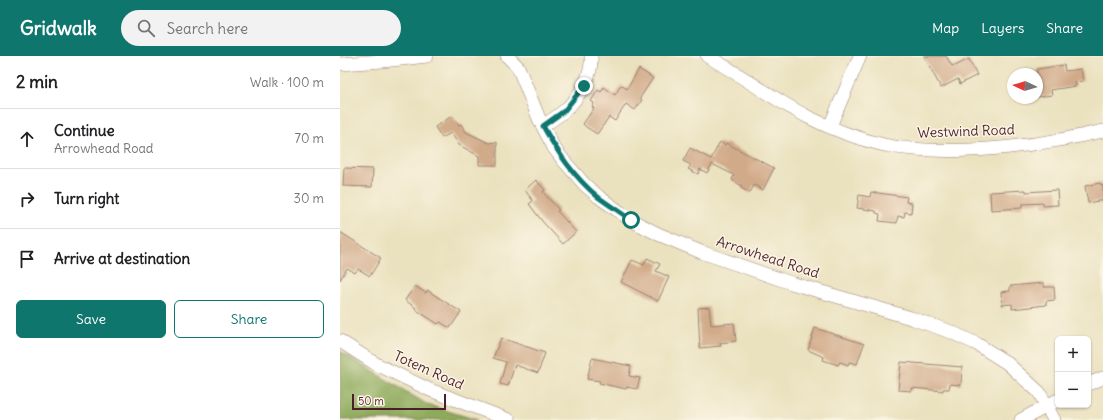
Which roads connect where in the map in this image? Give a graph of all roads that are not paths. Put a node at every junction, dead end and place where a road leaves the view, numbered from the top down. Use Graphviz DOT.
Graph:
graph roads {
  1 [pos="427,56"];
  2 [pos="508,56"];
  3 [pos="591,56"];
  4 [pos="707,56"];
  5 [pos="860,56"];
  6 [pos="518,62"];
  7 [pos="340,64"];
  8 [pos="543,126"];
  9 [pos="830,126"];
  10 [pos="1103,131"];
  11 [pos="340,342"];
  12 [pos="1103,378"];
  13 [pos="1091,383"];
  14 [pos="1052,403"];
  15 [pos="509,420"];
  16 [pos="1021,420"];
  17 [pos="1054,420"];
  1 -- 7 [label="street"];
  2 -- 6 [label="street, Arrowhead Road"];
  3 -- 8 [label="street"];
  4 -- 9 [label="street, Westwind Road"];
  5 -- 9 [label="street"];
  6 -- 8 [label="street, Arrowhead Road"];
  8 -- 14 [label="street, Arrowhead Road"];
  9 -- 10 [label="street, Westwind Road"];
  11 -- 15 [label="street, Totem Road"];
  12 -- 13 [label="street"];
  14 -- 16 [label="street"];
  14 -- 17 [label="street, Arrowhead Road"];
}
